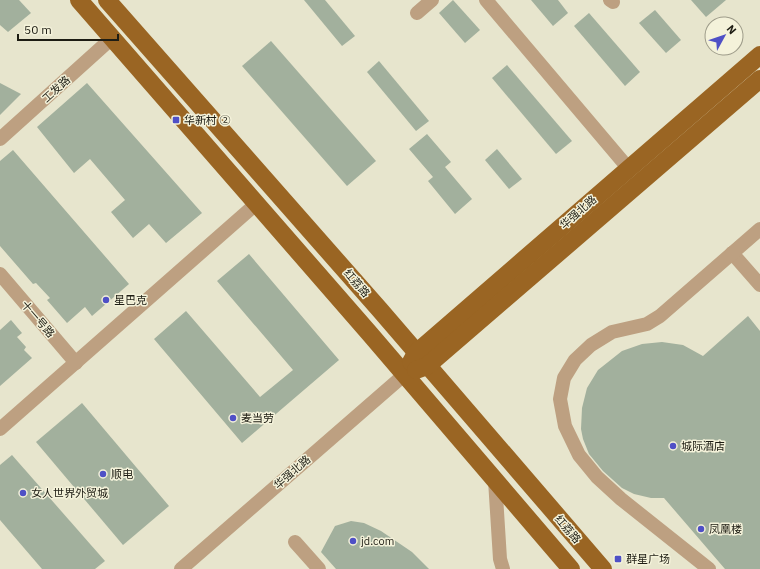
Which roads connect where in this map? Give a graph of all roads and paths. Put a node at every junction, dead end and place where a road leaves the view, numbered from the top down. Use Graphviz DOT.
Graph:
graph roads {
  1 [pos="79,0"];
  2 [pos="107,0"];
  3 [pos="432,0"];
  4 [pos="486,0"];
  5 [pos="417,13"];
  6 [pos="112,38"];
  7 [pos="760,55"];
  8 [pos="760,79"];
  9 [pos="0,139"];
  10 [pos="629,169"];
  11 [pos="256,204"];
  12 [pos="760,229"];
  13 [pos="732,253"];
  14 [pos="0,274"];
  15 [pos="760,285"];
  16 [pos="422,359"];
  17 [pos="76,363"];
  18 [pos="404,375"];
  19 [pos="0,429"];
  20 [pos="495,480"];
  21 [pos="295,542"];
  22 [pos="181,569"];
  23 [pos="319,569"];
  24 [pos="503,569"];
  25 [pos="572,569"];
  26 [pos="603,569"];
  27 [pos="709,569"];
  1 -- 6 [label="main road"];
  2 -- 16 [label="main road, 红荔路"];
  3 -- 5 [label="street"];
  4 -- 10 [label="street"];
  6 -- 9 [label="street, 工发路"];
  6 -- 11 [label="main road"];
  7 -- 10 [label="main road, 华强北路"];
  8 -- 16 [label="main road, 华强北路"];
  10 -- 16 [label="main road, 华强北路"];
  11 -- 17 [label="street"];
  11 -- 18 [label="main road"];
  12 -- 13 [label="street"];
  13 -- 15 [label="street"];
  13 -- 27 [label="street"];
  14 -- 17 [label="street, 十一号路"];
  16 -- 18 [label="main road, 华强北路"];
  16 -- 26 [label="main road, 红荔路"];
  17 -- 19 [label="street"];
  18 -- 20 [label="main road"];
  18 -- 22 [label="street, 华强北路"];
  20 -- 24 [label="street"];
  20 -- 25 [label="main road"];
  21 -- 23 [label="street"];
}
